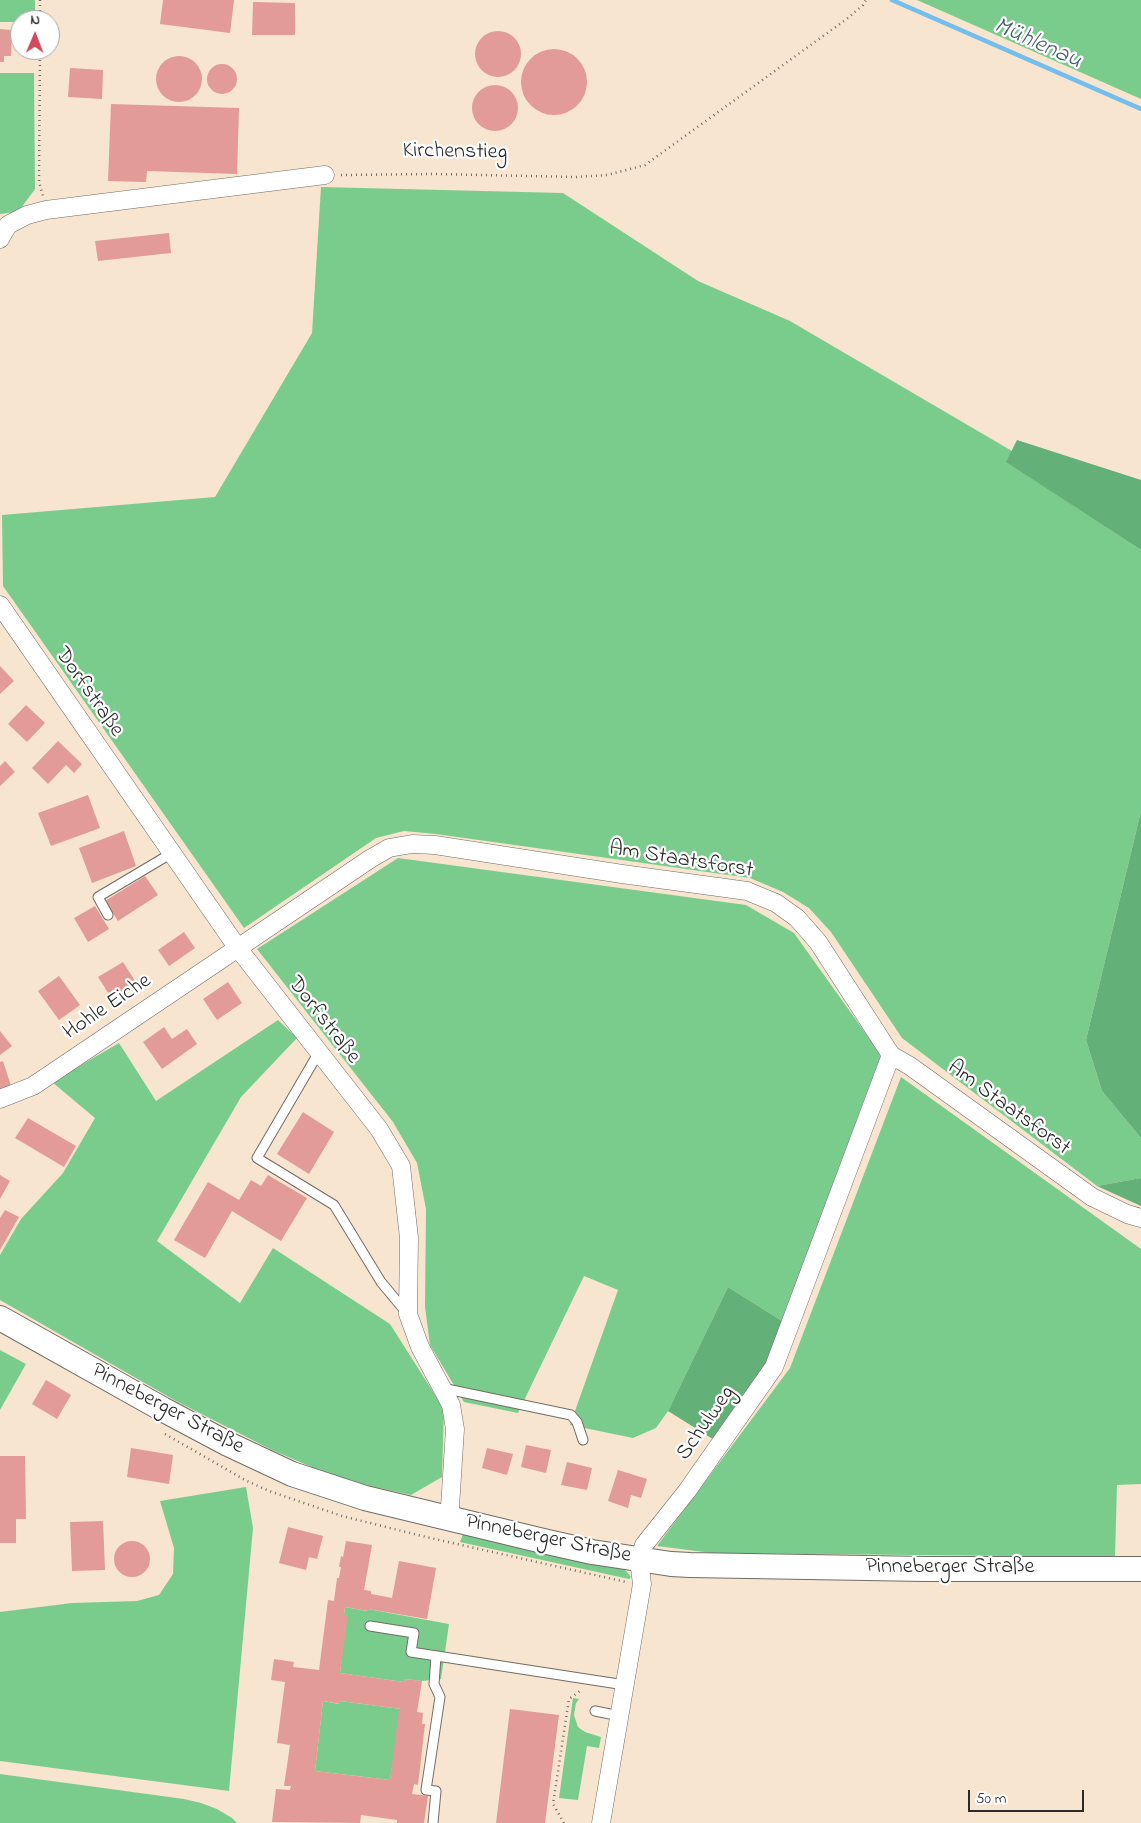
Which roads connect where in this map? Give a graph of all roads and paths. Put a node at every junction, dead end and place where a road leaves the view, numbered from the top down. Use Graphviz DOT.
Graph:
graph roads {
  1 [pos="866,0"];
  2 [pos="40,60"];
  3 [pos="325,175"];
  4 [pos="46,210"];
  5 [pos="0,239"];
  6 [pos="0,605"];
  7 [pos="172,853"];
  8 [pos="108,915"];
  9 [pos="237,947"];
  10 [pos="319,1052"];
  11 [pos="890,1056"];
  12 [pos="0,1099"];
  13 [pos="1141,1218"];
  14 [pos="408,1314"];
  15 [pos="0,1318"];
  16 [pos="442,1388"];
  17 [pos="583,1440"];
  18 [pos="447,1520"];
  19 [pos="640,1560"];
  20 [pos="1141,1569"];
  21 [pos="370,1626"];
  22 [pos="436,1656"];
  23 [pos="625,1685"];
  24 [pos="595,1711"];
  25 [pos="620,1716"];
  26 [pos="432,1823"];
  27 [pos="601,1823"];
  1 -- 3 [label="path, Kirchenstieg"];
  2 -- 4 [label="path"];
  3 -- 4 [label="street"];
  4 -- 5 [label="street"];
  6 -- 7 [label="street, Dorfstraße"];
  7 -- 8 [label="lane"];
  7 -- 9 [label="street, Dorfstraße"];
  9 -- 10 [label="street, Dorfstraße"];
  9 -- 11 [label="street, Am Staatsforst"];
  9 -- 12 [label="street, Hohle Eiche"];
  10 -- 14 [label="street, Dorfstraße"];
  10 -- 14 [label="lane"];
  11 -- 13 [label="street, Am Staatsforst"];
  11 -- 19 [label="street, Schulweg"];
  14 -- 16 [label="street, Dorfstraße"];
  15 -- 18 [label="main road, Pinneberger Straße"];
  16 -- 17 [label="lane"];
  16 -- 18 [label="street, Dorfstraße"];
  18 -- 19 [label="main road, Pinneberger Straße"];
  19 -- 20 [label="main road, Pinneberger Straße"];
  19 -- 23 [label="street, Schulweg"];
  21 -- 22 [label="lane"];
  22 -- 23 [label="lane"];
  22 -- 26 [label="lane"];
  23 -- 25 [label="street, Schulweg"];
  24 -- 25 [label="lane"];
  25 -- 27 [label="street, Schulweg"];
}
